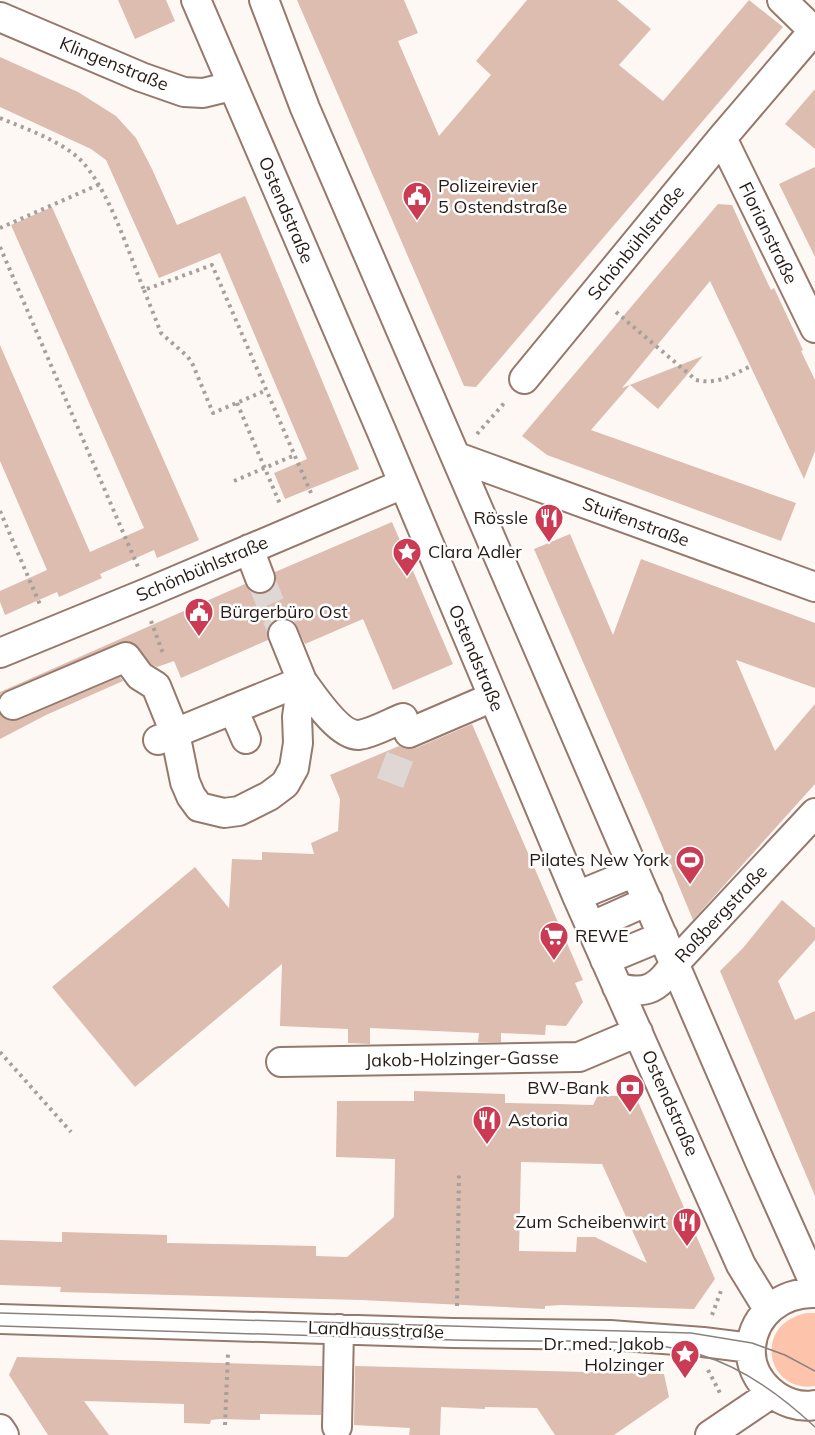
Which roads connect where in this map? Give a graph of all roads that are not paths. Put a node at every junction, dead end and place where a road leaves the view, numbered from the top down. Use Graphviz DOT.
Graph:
graph roads {
  1 [pos="196,0"];
  2 [pos="264,0"];
  3 [pos="782,0"];
  4 [pos="0,17"];
  5 [pos="814,30"];
  6 [pos="232,86"];
  7 [pos="722,138"];
  8 [pos="815,328"];
  9 [pos="524,379"];
  10 [pos="457,457"];
  11 [pos="403,484"];
  12 [pos="249,549"];
  13 [pos="260,578"];
  14 [pos="815,587"];
  15 [pos="283,634"];
  16 [pos="0,653"];
  17 [pos="302,681"];
  18 [pos="493,697"];
  19 [pos="13,705"];
  20 [pos="233,709"];
  21 [pos="165,737"];
  22 [pos="246,739"];
  23 [pos="815,813"];
  24 [pos="635,872"];
  25 [pos="577,896"];
  26 [pos="648,901"];
  27 [pos="590,927"];
  28 [pos="663,936"];
  29 [pos="605,960"];
  30 [pos="675,963"];
  31 [pos="617,987"];
  32 [pos="638,1032"];
  33 [pos="281,1062"];
  34 [pos="815,1285"];
  35 [pos="815,1293"];
  36 [pos="768,1310"];
  37 [pos="0,1319"];
  38 [pos="339,1329"];
  39 [pos="751,1348"];
  40 [pos="772,1393"];
  41 [pos="813,1411"];
  42 [pos="337,1427"];
  43 [pos="0,1429"];
  44 [pos="4,1435"];
  45 [pos="710,1435"];
  1 -- 6 [label="street, Ostendstraße"];
  2 -- 10 [label="street"];
  3 -- 5 [label="street"];
  4 -- 6 [label="street, Klingenstraße"];
  5 -- 7 [label="street, Schönbühlstraße"];
  6 -- 11 [label="street, Ostendstraße"];
  7 -- 8 [label="street, Florianstraße"];
  7 -- 9 [label="street, Schönbühlstraße"];
  10 -- 14 [label="street, Stuifenstraße"];
  10 -- 24 [label="street"];
  11 -- 12 [label="street, Schönbühlstraße"];
  11 -- 18 [label="street, Ostendstraße"];
  12 -- 13 [label="street"];
  12 -- 16 [label="street, Schönbühlstraße"];
  15 -- 17 [label="street"];
  17 -- 18 [label="street"];
  17 -- 20 [label="street"];
  17 -- 21 [label="street"];
  18 -- 25 [label="street, Ostendstraße"];
  19 -- 21 [label="street"];
  20 -- 21 [label="street"];
  20 -- 22 [label="street"];
  23 -- 30 [label="street, Roßbergstraße"];
  24 -- 25 [label="street"];
  24 -- 26 [label="street"];
  25 -- 27 [label="street, Ostendstraße"];
  26 -- 27 [label="street"];
  26 -- 28 [label="street"];
  27 -- 29 [label="street, Ostendstraße"];
  28 -- 29 [label="street"];
  28 -- 30 [label="street"];
  29 -- 31 [label="street, Ostendstraße"];
  30 -- 31 [label="street, Roßbergstraße"];
  30 -- 34 [label="street"];
  31 -- 32 [label="street, Ostendstraße"];
  32 -- 33 [label="street, Jakob-Holzinger-Gasse"];
  32 -- 36 [label="street, Ostendstraße"];
  35 -- 36 [label="street"];
  36 -- 39 [label="street"];
  37 -- 38 [label="street, Landhausstraße"];
  38 -- 39 [label="street, Landhausstraße"];
  38 -- 42 [label="street"];
  39 -- 40 [label="street"];
  40 -- 41 [label="street"];
  40 -- 45 [label="street"];
  43 -- 44 [label="street"];
}
